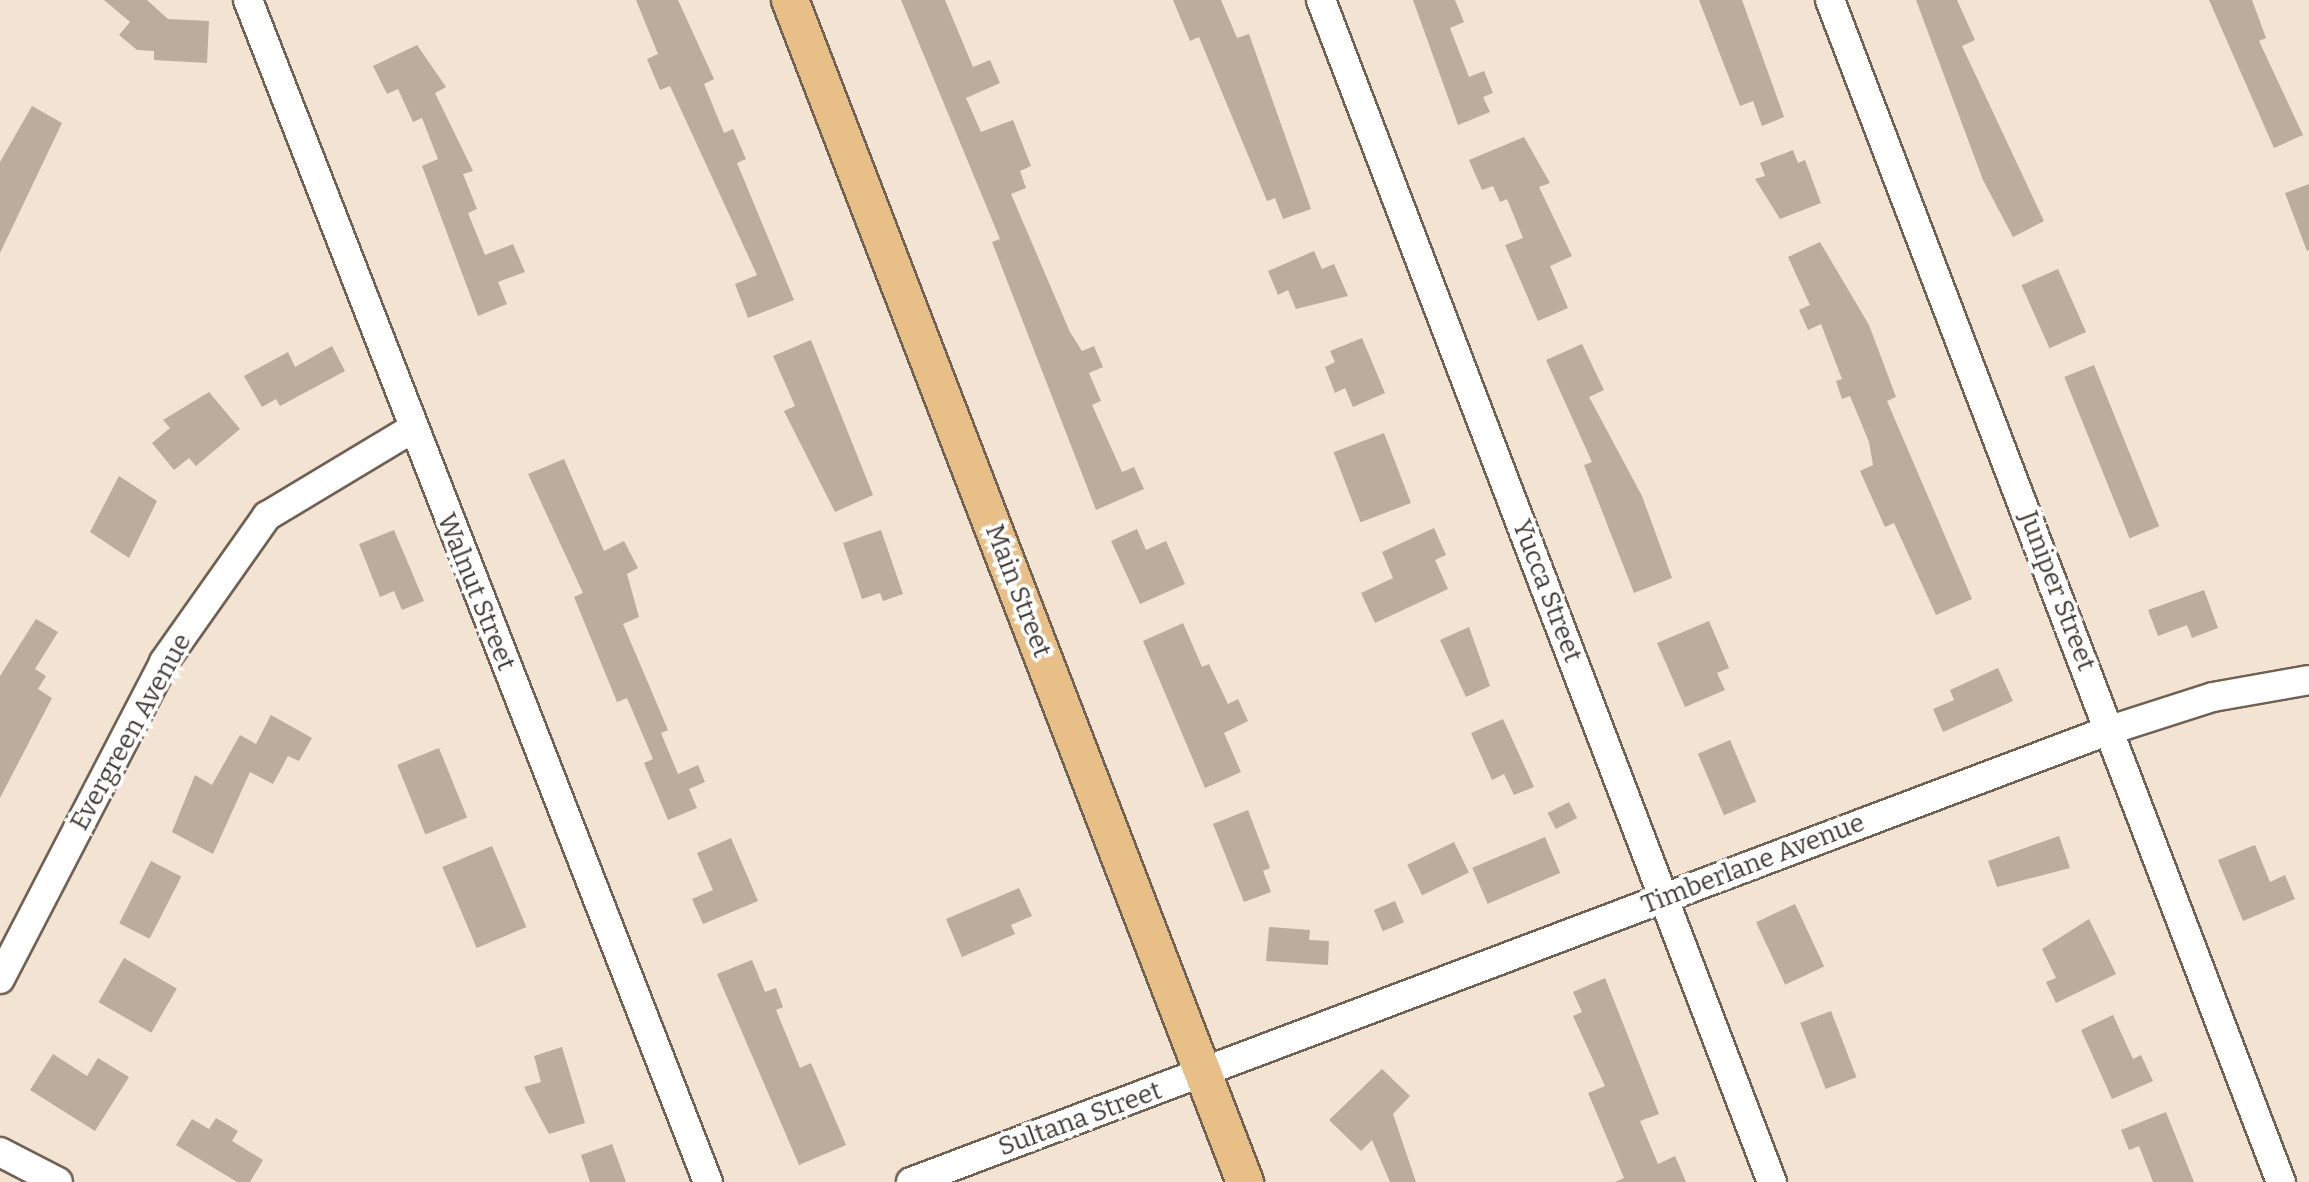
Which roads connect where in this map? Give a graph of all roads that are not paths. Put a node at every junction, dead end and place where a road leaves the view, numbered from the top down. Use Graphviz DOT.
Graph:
graph roads {
  1 [pos="248,0"];
  2 [pos="790,0"];
  3 [pos="1321,0"];
  4 [pos="1830,0"];
  5 [pos="412,429"];
  6 [pos="2309,680"];
  7 [pos="2110,730"];
  8 [pos="1664,898"];
  9 [pos="0,979"];
  10 [pos="1204,1073"];
  11 [pos="0,1152"];
  12 [pos="58,1182"];
  13 [pos="708,1182"];
  14 [pos="911,1182"];
  15 [pos="1245,1182"];
  16 [pos="1772,1182"];
  17 [pos="2281,1182"];
  1 -- 5 [label="street, Walnut Street"];
  2 -- 10 [label="main road, Main Street"];
  3 -- 8 [label="street, Yucca Street"];
  4 -- 7 [label="street, Juniper Street"];
  5 -- 9 [label="street, Evergreen Avenue"];
  5 -- 13 [label="street, Walnut Street"];
  6 -- 7 [label="street, Timberlane Avenue"];
  7 -- 8 [label="street, Timberlane Avenue"];
  7 -- 17 [label="street, Juniper Street"];
  8 -- 10 [label="street, Timberlane Avenue"];
  8 -- 16 [label="street, Yucca Street"];
  10 -- 14 [label="street, Sultana Street"];
  10 -- 15 [label="main road, Main Street"];
  11 -- 12 [label="street"];
}
